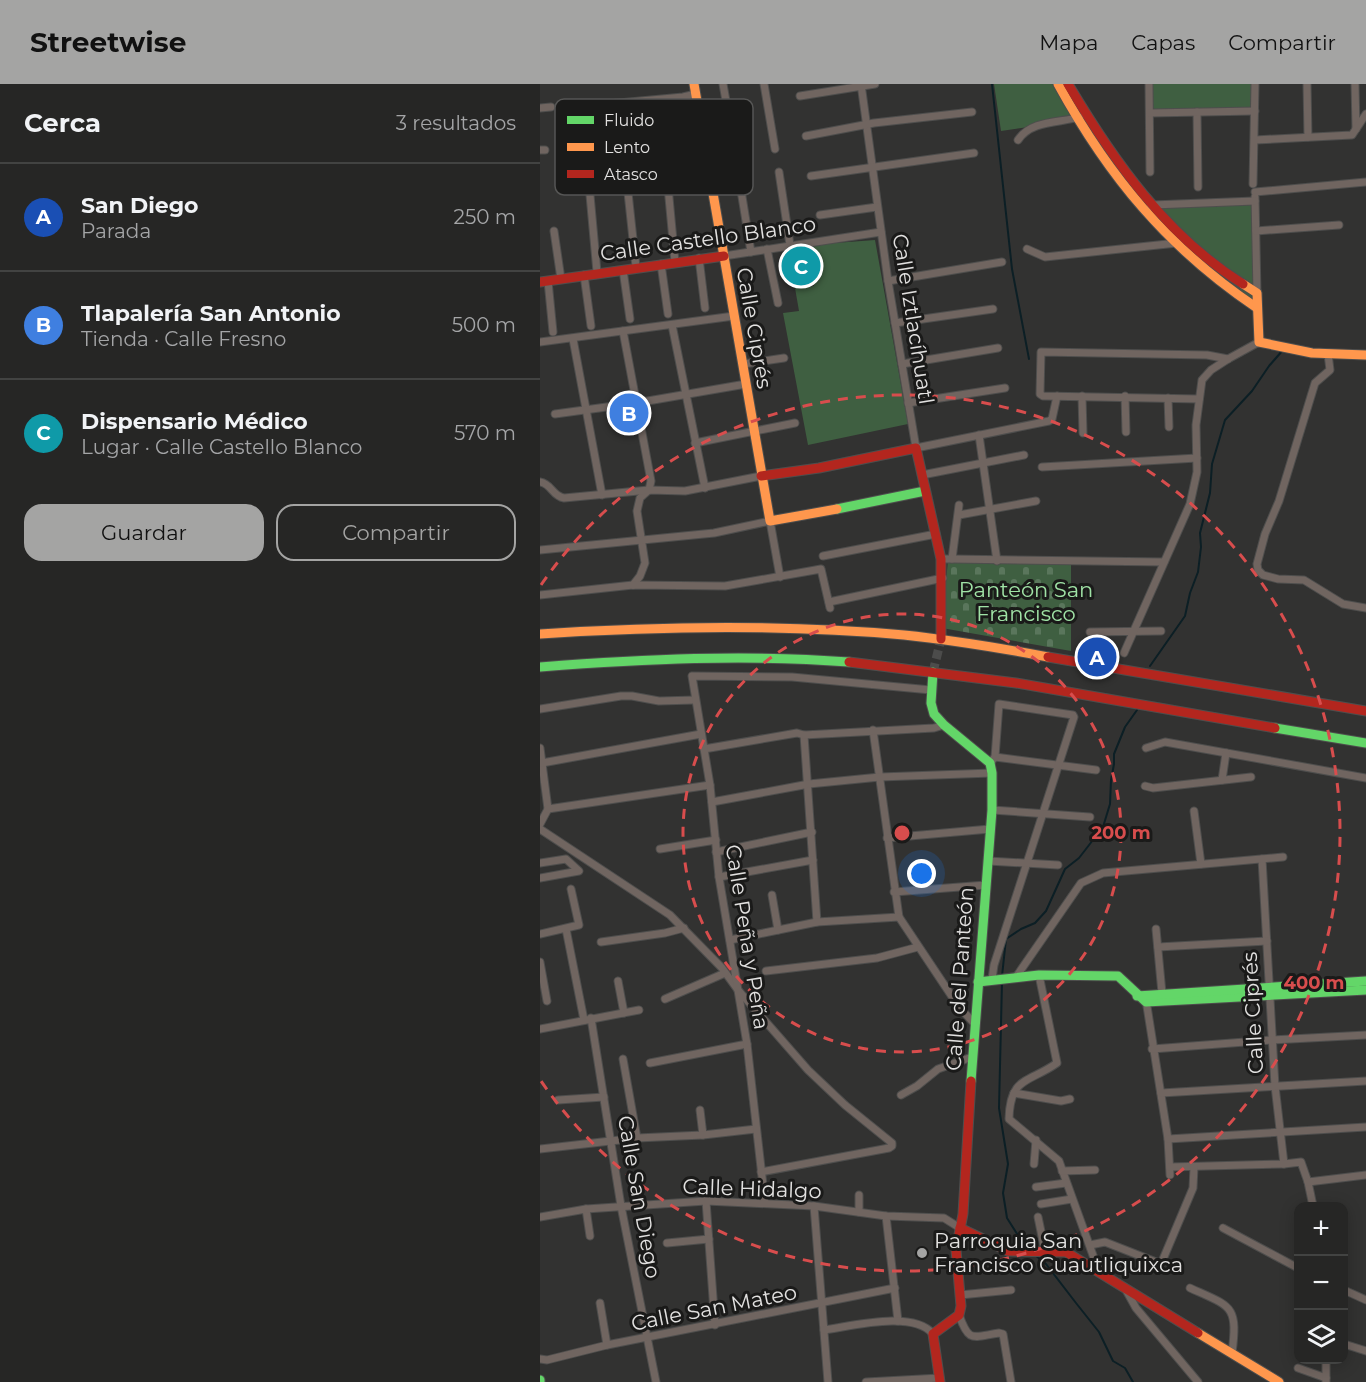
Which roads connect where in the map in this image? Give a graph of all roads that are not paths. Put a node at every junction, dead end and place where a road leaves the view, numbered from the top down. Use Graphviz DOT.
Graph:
graph roads {
  1 [pos="723,84"];
  2 [pos="764,84"];
  3 [pos="876,84"];
  4 [pos="1058,84"];
  5 [pos="1068,84"];
  6 [pos="1149,84"];
  7 [pos="1255,84"];
  8 [pos="1307,84"];
  9 [pos="1355,84"];
  10 [pos="861,85"];
  11 [pos="695,89"];
  12 [pos="800,96"];
  13 [pos="662,99"];
  14 [pos="726,99"];
  15 [pos="551,107"];
  16 [pos="540,108"];
  17 [pos="1255,111"];
  18 [pos="972,112"];
  19 [pos="1197,112"];
  20 [pos="1366,114"];
  21 [pos="1081,116"];
  22 [pos="1150,116"];
  23 [pos="867,125"];
  24 [pos="1356,129"];
  25 [pos="806,136"];
  26 [pos="1308,136"];
  27 [pos="1018,140"];
  28 [pos="1255,140"];
  29 [pos="775,149"];
  30 [pos="974,153"];
  31 [pos="872,167"];
  32 [pos="779,172"];
  33 [pos="1150,172"];
  34 [pos="811,176"];
  35 [pos="1366,182"];
  36 [pos="1198,188"];
  37 [pos="1254,188"];
  38 [pos="590,195"];
  39 [pos="628,195"];
  40 [pos="669,195"];
  41 [pos="714,195"];
  42 [pos="742,195"];
  43 [pos="1255,201"];
  44 [pos="877,207"];
  45 [pos="1149,208"];
  46 [pos="820,215"];
  47 [pos="1339,225"];
  48 [pos="554,231"];
  49 [pos="1256,231"];
  50 [pos="881,232"];
  51 [pos="1181,241"];
  52 [pos="790,245"];
  53 [pos="767,249"];
  54 [pos="1027,249"];
  55 [pos="751,252"];
  56 [pos="724,256"];
  57 [pos="699,258"];
  58 [pos="675,262"];
  59 [pos="1002,262"];
  60 [pos="661,264"];
  61 [pos="636,267"];
  62 [pos="623,270"];
  63 [pos="597,272"];
  64 [pos="584,275"];
  65 [pos="561,279"];
  66 [pos="544,281"];
  67 [pos="888,281"];
  68 [pos="1257,293"];
  69 [pos="778,303"];
  70 [pos="705,308"];
  71 [pos="1257,308"];
  72 [pos="993,309"];
  73 [pos="668,314"];
  74 [pos="734,316"];
  75 [pos="630,319"];
  76 [pos="896,323"];
  77 [pos="672,325"];
  78 [pos="591,326"];
  79 [pos="623,331"];
  80 [pos="553,332"];
  81 [pos="573,339"];
  82 [pos="540,342"];
  83 [pos="1259,342"];
  84 [pos="998,348"];
  85 [pos="1328,354"];
  86 [pos="1366,355"];
  87 [pos="784,357"];
  88 [pos="1228,359"];
  89 [pos="742,364"];
  90 [pos="902,364"];
  91 [pos="746,384"];
  92 [pos="1005,388"];
  93 [pos="686,395"];
  94 [pos="1057,396"];
  95 [pos="1082,396"];
  96 [pos="1125,396"];
  97 [pos="1168,398"];
  98 [pos="1199,399"];
  99 [pos="636,403"];
  100 [pos="908,403"];
  101 [pos="586,409"];
  102 [pos="555,414"];
  103 [pos="795,423"];
  104 [pos="1169,427"];
  105 [pos="753,431"];
  106 [pos="1126,432"];
  107 [pos="1083,433"];
  108 [pos="979,435"];
  109 [pos="695,443"];
  110 [pos="916,448"];
  111 [pos="1024,454"];
  112 [pos="1197,458"];
  113 [pos="984,462"];
  114 [pos="1042,467"];
  115 [pos="922,475"];
  116 [pos="761,476"];
  117 [pos="540,482"];
  118 [pos="705,488"];
  119 [pos="649,490"];
  120 [pos="926,492"];
  121 [pos="602,495"];
  122 [pos="1036,501"];
  123 [pos="959,505"];
  124 [pos="990,510"];
  125 [pos="959,514"];
  126 [pos="770,521"];
  127 [pos="936,534"];
  128 [pos="640,540"];
  129 [pos="540,550"];
  130 [pos="823,556"];
  131 [pos="941,559"];
  132 [pos="952,559"];
  133 [pos="997,561"];
  134 [pos="1164,562"];
  135 [pos="780,577"];
  136 [pos="943,578"];
  137 [pos="633,585"];
  138 [pos="540,595"];
  139 [pos="1366,608"];
  140 [pos="1161,631"];
  141 [pos="1090,632"];
  142 [pos="1132,632"];
  143 [pos="540,634"];
  144 [pos="941,639"];
  145 [pos="1124,653"];
  146 [pos="540,667"];
  147 [pos="933,672"];
  148 [pos="931,690"];
  149 [pos="695,700"];
  150 [pos="540,709"];
  151 [pos="1366,711"];
  152 [pos="944,725"];
  153 [pos="873,730"];
  154 [pos="701,734"];
  155 [pos="804,735"];
  156 [pos="1366,743"];
  157 [pos="540,748"];
  158 [pos="1146,748"];
  159 [pos="704,749"];
  160 [pos="1226,753"];
  161 [pos="992,760"];
  162 [pos="542,764"];
  163 [pos="1059,765"];
  164 [pos="1096,770"];
  165 [pos="992,773"];
  166 [pos="880,777"];
  167 [pos="1251,777"];
  168 [pos="1366,778"];
  169 [pos="1222,780"];
  170 [pos="809,784"];
  171 [pos="710,785"];
  172 [pos="1145,786"];
  173 [pos="712,802"];
  174 [pos="548,809"];
  175 [pos="992,810"];
  176 [pos="1194,811"];
  177 [pos="1044,813"];
  178 [pos="1090,817"];
  179 [pos="540,826"];
  180 [pos="990,829"];
  181 [pos="812,832"];
  182 [pos="887,838"];
  183 [pos="716,840"];
  184 [pos="660,849"];
  185 [pos="716,852"];
  186 [pos="1283,856"];
  187 [pos="1262,859"];
  188 [pos="813,860"];
  189 [pos="988,861"];
  190 [pos="540,863"];
  191 [pos="1028,863"];
  192 [pos="1201,864"];
  193 [pos="1058,865"];
  194 [pos="719,877"];
  195 [pos="540,878"];
  196 [pos="986,885"];
  197 [pos="571,890"];
  198 [pos="894,892"];
  199 [pos="772,895"];
  200 [pos="898,917"];
  201 [pos="817,922"];
  202 [pos="684,928"];
  203 [pos="567,929"];
  204 [pos="1156,929"];
  205 [pos="778,930"];
  206 [pos="540,934"];
  207 [pos="730,940"];
  208 [pos="1267,941"];
  209 [pos="601,942"];
  210 [pos="918,947"];
  211 [pos="1158,948"];
  212 [pos="540,962"];
  213 [pos="766,971"];
  214 [pos="725,973"];
  215 [pos="1039,975"];
  216 [pos="1016,977"];
  217 [pos="999,979"];
  218 [pos="618,981"];
  219 [pos="1366,981"];
  220 [pos="978,982"];
  221 [pos="738,990"];
  222 [pos="1366,990"];
  223 [pos="1269,991"];
  224 [pos="1162,993"];
  225 [pos="1140,995"];
  226 [pos="665,999"];
  227 [pos="547,1001"];
  228 [pos="639,1010"];
  229 [pos="624,1013"];
  230 [pos="587,1019"];
  231 [pos="974,1023"];
  232 [pos="540,1029"];
  233 [pos="1366,1035"];
  234 [pos="1272,1040"];
  235 [pos="747,1044"];
  236 [pos="1152,1049"];
  237 [pos="972,1057"];
  238 [pos="623,1059"];
  239 [pos="650,1062"];
  240 [pos="1366,1081"];
  241 [pos="1275,1086"];
  242 [pos="1014,1093"];
  243 [pos="1161,1093"];
  244 [pos="902,1095"];
  245 [pos="604,1097"];
  246 [pos="558,1100"];
  247 [pos="1070,1100"];
  248 [pos="700,1110"];
  249 [pos="1366,1127"];
  250 [pos="756,1129"];
  251 [pos="1280,1132"];
  252 [pos="703,1135"];
  253 [pos="637,1138"];
  254 [pos="1168,1139"];
  255 [pos="1036,1140"];
  256 [pos="611,1141"];
  257 [pos="540,1149"];
  258 [pos="1034,1164"];
  259 [pos="1284,1164"];
  260 [pos="1194,1167"];
  261 [pos="1095,1170"];
  262 [pos="1062,1171"];
  263 [pos="761,1172"];
  264 [pos="1366,1175"];
  265 [pos="1308,1182"];
  266 [pos="1066,1183"];
  267 [pos="1036,1187"];
  268 [pos="859,1196"];
  269 [pos="1072,1199"];
  270 [pos="706,1202"];
  271 [pos="1313,1202"];
  272 [pos="765,1203"];
  273 [pos="1041,1204"];
  274 [pos="621,1206"];
  275 [pos="814,1206"];
  276 [pos="586,1209"];
  277 [pos="859,1212"];
  278 [pos="886,1216"];
  279 [pos="540,1217"];
  280 [pos="1038,1217"];
  281 [pos="960,1228"];
  282 [pos="1223,1228"];
  283 [pos="590,1236"];
  284 [pos="709,1239"];
  285 [pos="667,1243"];
  286 [pos="1090,1245"];
  287 [pos="1042,1251"];
  288 [pos="1294,1265"];
  289 [pos="1099,1272"];
  290 [pos="895,1288"];
  291 [pos="1125,1288"];
  292 [pos="1190,1288"];
  293 [pos="1011,1290"];
  294 [pos="1348,1292"];
  295 [pos="960,1295"];
  296 [pos="1366,1300"];
  297 [pos="600,1303"];
  298 [pos="822,1304"];
  299 [pos="959,1315"];
  300 [pos="898,1321"];
  301 [pos="716,1325"];
  302 [pos="824,1330"];
  303 [pos="933,1334"];
  304 [pos="649,1337"];
  305 [pos="607,1345"];
  306 [pos="1348,1345"];
  307 [pos="1366,1351"];
  308 [pos="1232,1353"];
  309 [pos="540,1359"];
  310 [pos="1326,1364"];
  311 [pos="1298,1368"];
  312 [pos="940,1380"];
  313 [pos="1326,1380"];
  314 [pos="656,1382"];
  315 [pos="828,1382"];
  316 [pos="866,1382"];
  317 [pos="1011,1382"];
  318 [pos="1198,1382"];
  319 [pos="1280,1382"];
  1 -- 14 [label="street"];
  2 -- 29 [label="street"];
  3 -- 10 [label="street"];
  4 -- 21 [label="main road"];
  5 -- 21 [label="main road"];
  6 -- 22 [label="street"];
  7 -- 17 [label="street"];
  8 -- 26 [label="street"];
  9 -- 24 [label="street"];
  10 -- 12 [label="street"];
  10 -- 23 [label="street, Calle Iztlacíhuatl"];
  11 -- 13 [label="street"];
  15 -- 16 [label="street"];
  17 -- 19 [label="street"];
  17 -- 28 [label="street"];
  18 -- 23 [label="street"];
  19 -- 22 [label="street"];
  19 -- 36 [label="street"];
  20 -- 24 [label="street"];
  21 -- 27 [label="street"];
  21 -- 45 [label="main road"];
  22 -- 33 [label="street"];
  23 -- 25 [label="street"];
  23 -- 31 [label="street, Calle Iztlacíhuatl"];
  24 -- 26 [label="street"];
  26 -- 28 [label="street"];
  28 -- 37 [label="street"];
  30 -- 31 [label="street"];
  31 -- 34 [label="street"];
  31 -- 44 [label="street, Calle Iztlacíhuatl"];
  32 -- 52 [label="street"];
  35 -- 37 [label="street"];
  37 -- 43 [label="street"];
  38 -- 63 [label="street"];
  39 -- 61 [label="street"];
  40 -- 58 [label="street"];
  41 -- 56 [label="main road, Calle Ciprés"];
  42 -- 55 [label="street"];
  43 -- 45 [label="street"];
  43 -- 49 [label="street"];
  44 -- 46 [label="street"];
  44 -- 50 [label="street, Calle Iztlacíhuatl"];
  45 -- 51 [label="main road"];
  47 -- 49 [label="street"];
  48 -- 65 [label="street"];
  49 -- 68 [label="street"];
  50 -- 52 [label="street, Calle Castello Blanco"];
  50 -- 67 [label="street, Calle Iztlacíhuatl"];
  51 -- 54 [label="street"];
  51 -- 68 [label="main road"];
  51 -- 71 [label="main road"];
  52 -- 53 [label="street, Calle Castello Blanco"];
  53 -- 55 [label="street, Calle Castello Blanco"];
  53 -- 69 [label="street"];
  55 -- 56 [label="street, Calle Castello Blanco"];
  56 -- 57 [label="main road, Calle Castello Blanco"];
  56 -- 74 [label="main road, Calle Ciprés"];
  57 -- 58 [label="main road, Calle Castello Blanco"];
  57 -- 70 [label="street"];
  58 -- 60 [label="main road, Calle Castello Blanco"];
  59 -- 67 [label="street"];
  60 -- 61 [label="main road, Calle Castello Blanco"];
  60 -- 73 [label="street"];
  61 -- 62 [label="main road, Calle Castello Blanco"];
  62 -- 63 [label="main road, Calle Castello Blanco"];
  62 -- 75 [label="street"];
  63 -- 64 [label="main road, Calle Castello Blanco"];
  64 -- 65 [label="main road, Calle Castello Blanco"];
  64 -- 78 [label="street"];
  65 -- 66 [label="main road, Calle Castello Blanco"];
  66 -- 80 [label="street"];
  67 -- 76 [label="street, Calle Iztlacíhuatl"];
  68 -- 71 [label="main road"];
  71 -- 83 [label="main road"];
  72 -- 76 [label="street"];
  74 -- 77 [label="street"];
  74 -- 89 [label="main road, Calle Ciprés"];
  76 -- 90 [label="street, Calle Iztlacíhuatl"];
  77 -- 79 [label="street"];
  77 -- 93 [label="street"];
  79 -- 81 [label="street"];
  79 -- 99 [label="street"];
  81 -- 82 [label="street"];
  81 -- 101 [label="street"];
  83 -- 85 [label="main road"];
  83 -- 88 [label="street"];
  84 -- 90 [label="street"];
  85 -- 86 [label="main road"];
  85 -- 139 [label="street"];
  87 -- 89 [label="street"];
  88 -- 94 [label="street"];
  88 -- 98 [label="street"];
  89 -- 91 [label="main road, Calle Ciprés"];
  90 -- 100 [label="street, Calle Iztlacíhuatl"];
  91 -- 93 [label="street"];
  91 -- 105 [label="main road, Calle Ciprés"];
  92 -- 100 [label="street"];
  93 -- 99 [label="street"];
  93 -- 109 [label="street"];
  94 -- 95 [label="street"];
  94 -- 108 [label="street"];
  95 -- 96 [label="street"];
  95 -- 107 [label="street"];
  96 -- 97 [label="street"];
  96 -- 106 [label="street"];
  97 -- 98 [label="street"];
  97 -- 104 [label="street"];
  98 -- 112 [label="street"];
  99 -- 101 [label="street"];
  99 -- 119 [label="street"];
  100 -- 110 [label="street, Calle Iztlacíhuatl"];
  101 -- 102 [label="street"];
  101 -- 121 [label="street"];
  103 -- 105 [label="street"];
  105 -- 109 [label="street"];
  105 -- 116 [label="main road, Calle Ciprés"];
  108 -- 110 [label="street"];
  108 -- 113 [label="street"];
  109 -- 118 [label="street"];
  110 -- 115 [label="main road, Calle Iztlacíhuatl"];
  110 -- 116 [label="main road"];
  111 -- 113 [label="street"];
  112 -- 114 [label="street"];
  112 -- 134 [label="street"];
  113 -- 115 [label="street"];
  113 -- 124 [label="street"];
  115 -- 120 [label="main road, Calle Iztlacíhuatl"];
  116 -- 118 [label="street"];
  116 -- 126 [label="main road, Calle Ciprés"];
  117 -- 121 [label="street"];
  118 -- 119 [label="street"];
  119 -- 121 [label="street"];
  119 -- 128 [label="street"];
  120 -- 126 [label="main road"];
  120 -- 127 [label="main road, Calle Iztlacíhuatl"];
  122 -- 124 [label="street"];
  123 -- 125 [label="street"];
  124 -- 125 [label="street"];
  124 -- 133 [label="street"];
  125 -- 132 [label="street"];
  126 -- 128 [label="street"];
  126 -- 135 [label="street, Calle Ciprés"];
  127 -- 130 [label="street"];
  127 -- 131 [label="main road, Calle Iztlacíhuatl"];
  128 -- 129 [label="street"];
  128 -- 137 [label="street"];
  131 -- 132 [label="street"];
  131 -- 136 [label="main road, Calle Iztlacíhuatl"];
  132 -- 133 [label="street"];
  133 -- 134 [label="street"];
  134 -- 142 [label="street"];
  135 -- 136 [label="street"];
  135 -- 137 [label="street"];
  136 -- 144 [label="main road, Calle Iztlacíhuatl"];
  137 -- 138 [label="street"];
  140 -- 142 [label="street"];
  141 -- 142 [label="street"];
  142 -- 145 [label="street"];
  143 -- 151 [label="main road"];
  146 -- 156 [label="main road"];
  147 -- 148 [label="main road"];
  148 -- 149 [label="street, Calle Peña y Peña"];
  148 -- 152 [label="main road"];
  149 -- 150 [label="street"];
  149 -- 154 [label="street, Calle Peña y Peña"];
  152 -- 153 [label="street"];
  152 -- 161 [label="main road"];
  153 -- 155 [label="street"];
  153 -- 166 [label="street"];
  154 -- 159 [label="street, Calle Peña y Peña"];
  154 -- 162 [label="street"];
  155 -- 159 [label="street"];
  155 -- 170 [label="street"];
  157 -- 162 [label="street"];
  158 -- 160 [label="street"];
  159 -- 171 [label="street, Calle Peña y Peña"];
  160 -- 168 [label="street"];
  160 -- 169 [label="street"];
  161 -- 163 [label="street"];
  161 -- 163 [label="street"];
  161 -- 165 [label="main road, Calle del Panteón"];
  162 -- 174 [label="street"];
  163 -- 164 [label="street"];
  163 -- 177 [label="street"];
  165 -- 166 [label="street"];
  165 -- 175 [label="main road, Calle del Panteón"];
  166 -- 170 [label="street"];
  166 -- 182 [label="street"];
  167 -- 169 [label="street"];
  169 -- 172 [label="street"];
  170 -- 173 [label="street"];
  170 -- 181 [label="street"];
  171 -- 173 [label="street, Calle Peña y Peña"];
  171 -- 174 [label="street"];
  173 -- 183 [label="street, Calle Peña y Peña"];
  174 -- 179 [label="street"];
  175 -- 177 [label="street"];
  175 -- 180 [label="main road, Calle del Panteón"];
  176 -- 192 [label="street"];
  177 -- 178 [label="street"];
  177 -- 191 [label="street"];
  179 -- 202 [label="street"];
  180 -- 182 [label="street"];
  180 -- 189 [label="main road, Calle del Panteón"];
  181 -- 185 [label="street"];
  181 -- 188 [label="street"];
  182 -- 198 [label="street"];
  183 -- 184 [label="street"];
  183 -- 185 [label="street, Calle Peña y Peña"];
  185 -- 194 [label="street, Calle Peña y Peña"];
  186 -- 187 [label="street"];
  187 -- 192 [label="street"];
  187 -- 208 [label="street, Calle Ciprés"];
  188 -- 194 [label="street"];
  188 -- 201 [label="street"];
  189 -- 191 [label="street"];
  189 -- 196 [label="main road, Calle del Panteón"];
  190 -- 195 [label="street"];
  191 -- 193 [label="street"];
  191 -- 217 [label="street"];
  192 -- 216 [label="street"];
  194 -- 207 [label="street, Calle Peña y Peña"];
  196 -- 198 [label="street"];
  196 -- 220 [label="main road, Calle del Panteón"];
  197 -- 203 [label="street"];
  198 -- 200 [label="street"];
  199 -- 205 [label="street"];
  200 -- 201 [label="street"];
  200 -- 210 [label="street"];
  201 -- 205 [label="street"];
  202 -- 209 [label="street"];
  202 -- 214 [label="street"];
  203 -- 206 [label="street"];
  203 -- 230 [label="street, Calle San Diego"];
  204 -- 211 [label="street"];
  205 -- 207 [label="street"];
  207 -- 221 [label="street, Calle Peña y Peña"];
  208 -- 211 [label="street"];
  208 -- 223 [label="street, Calle Ciprés"];
  210 -- 213 [label="street"];
  210 -- 231 [label="street"];
  211 -- 224 [label="street"];
  212 -- 227 [label="street"];
  214 -- 221 [label="street"];
  214 -- 226 [label="street"];
  215 -- 216 [label="main road"];
  215 -- 225 [label="main road"];
  215 -- 242 [label="street"];
  216 -- 217 [label="main road"];
  217 -- 220 [label="main road"];
  218 -- 229 [label="street"];
  219 -- 223 [label="main road"];
  220 -- 231 [label="main road, Calle del Panteón"];
  221 -- 235 [label="street, Calle Peña y Peña"];
  221 -- 263 [label="street"];
  222 -- 223 [label="main road"];
  223 -- 224 [label="main road"];
  223 -- 225 [label="main road"];
  223 -- 234 [label="street, Calle Ciprés"];
  224 -- 225 [label="main road"];
  225 -- 236 [label="street"];
  228 -- 229 [label="street"];
  229 -- 230 [label="street"];
  230 -- 232 [label="street"];
  230 -- 245 [label="street, Calle San Diego"];
  231 -- 237 [label="main road, Calle del Panteón"];
  233 -- 234 [label="street"];
  234 -- 236 [label="street"];
  234 -- 241 [label="street, Calle Ciprés"];
  235 -- 239 [label="street"];
  235 -- 250 [label="street, Calle Peña y Peña"];
  236 -- 243 [label="street"];
  237 -- 244 [label="street"];
  237 -- 281 [label="main road, Calle del Panteón"];
  238 -- 253 [label="street"];
  240 -- 241 [label="street"];
  241 -- 243 [label="street"];
  241 -- 251 [label="street, Calle Ciprés"];
  242 -- 247 [label="street"];
  242 -- 255 [label="street"];
  243 -- 254 [label="street"];
  245 -- 246 [label="street"];
  245 -- 256 [label="street, Calle San Diego"];
  248 -- 252 [label="street"];
  249 -- 251 [label="street"];
  250 -- 252 [label="street"];
  250 -- 263 [label="street, Calle Peña y Peña"];
  251 -- 254 [label="street"];
  251 -- 259 [label="street, Calle Ciprés"];
  252 -- 253 [label="street"];
  253 -- 256 [label="street"];
  254 -- 260 [label="street"];
  255 -- 258 [label="street"];
  255 -- 262 [label="street"];
  256 -- 257 [label="street"];
  256 -- 274 [label="street, Calle San Diego"];
  259 -- 260 [label="street"];
  259 -- 265 [label="street"];
  260 -- 286 [label="street"];
  261 -- 262 [label="street"];
  262 -- 266 [label="street"];
  263 -- 272 [label="street, Calle Peña y Peña"];
  264 -- 265 [label="street"];
  265 -- 271 [label="street"];
  266 -- 267 [label="street"];
  266 -- 269 [label="street"];
  268 -- 277 [label="street"];
  269 -- 273 [label="street"];
  269 -- 286 [label="street"];
  270 -- 272 [label="street, Calle Hidalgo"];
  270 -- 274 [label="street, Calle Hidalgo"];
  270 -- 284 [label="street"];
  272 -- 275 [label="street, Calle Hidalgo"];
  274 -- 276 [label="street, Calle Hidalgo"];
  274 -- 304 [label="street, Calle San Diego"];
  275 -- 277 [label="street, Calle Hidalgo"];
  275 -- 298 [label="street"];
  276 -- 279 [label="street, Calle Hidalgo"];
  276 -- 283 [label="street"];
  277 -- 278 [label="street, Calle Hidalgo"];
  278 -- 281 [label="street, Calle Hidalgo"];
  278 -- 290 [label="street"];
  280 -- 287 [label="street"];
  281 -- 287 [label="main road"];
  281 -- 295 [label="main road, Calle del Panteón"];
  282 -- 288 [label="street"];
  284 -- 285 [label="street"];
  284 -- 301 [label="street"];
  286 -- 289 [label="street"];
  287 -- 289 [label="main road"];
  289 -- 291 [label="main road"];
  290 -- 298 [label="street, Calle San Mateo"];
  290 -- 300 [label="street"];
  291 -- 308 [label="main road"];
  291 -- 318 [label="street"];
  292 -- 308 [label="street"];
  293 -- 295 [label="street"];
  294 -- 296 [label="street"];
  295 -- 299 [label="main road, Calle del Panteón"];
  297 -- 305 [label="street"];
  298 -- 301 [label="street, Calle San Mateo"];
  298 -- 302 [label="street"];
  299 -- 303 [label="main road"];
  299 -- 317 [label="street"];
  300 -- 302 [label="street"];
  300 -- 303 [label="street"];
  301 -- 304 [label="street, Calle San Mateo"];
  302 -- 315 [label="street"];
  303 -- 312 [label="main road"];
  304 -- 305 [label="street, Calle San Mateo"];
  304 -- 314 [label="street, Calle San Diego"];
  305 -- 309 [label="street, Calle San Mateo"];
  306 -- 307 [label="street"];
  308 -- 319 [label="main road"];
  310 -- 313 [label="street"];
  311 -- 313 [label="street"];
  312 -- 316 [label="street"];
}
